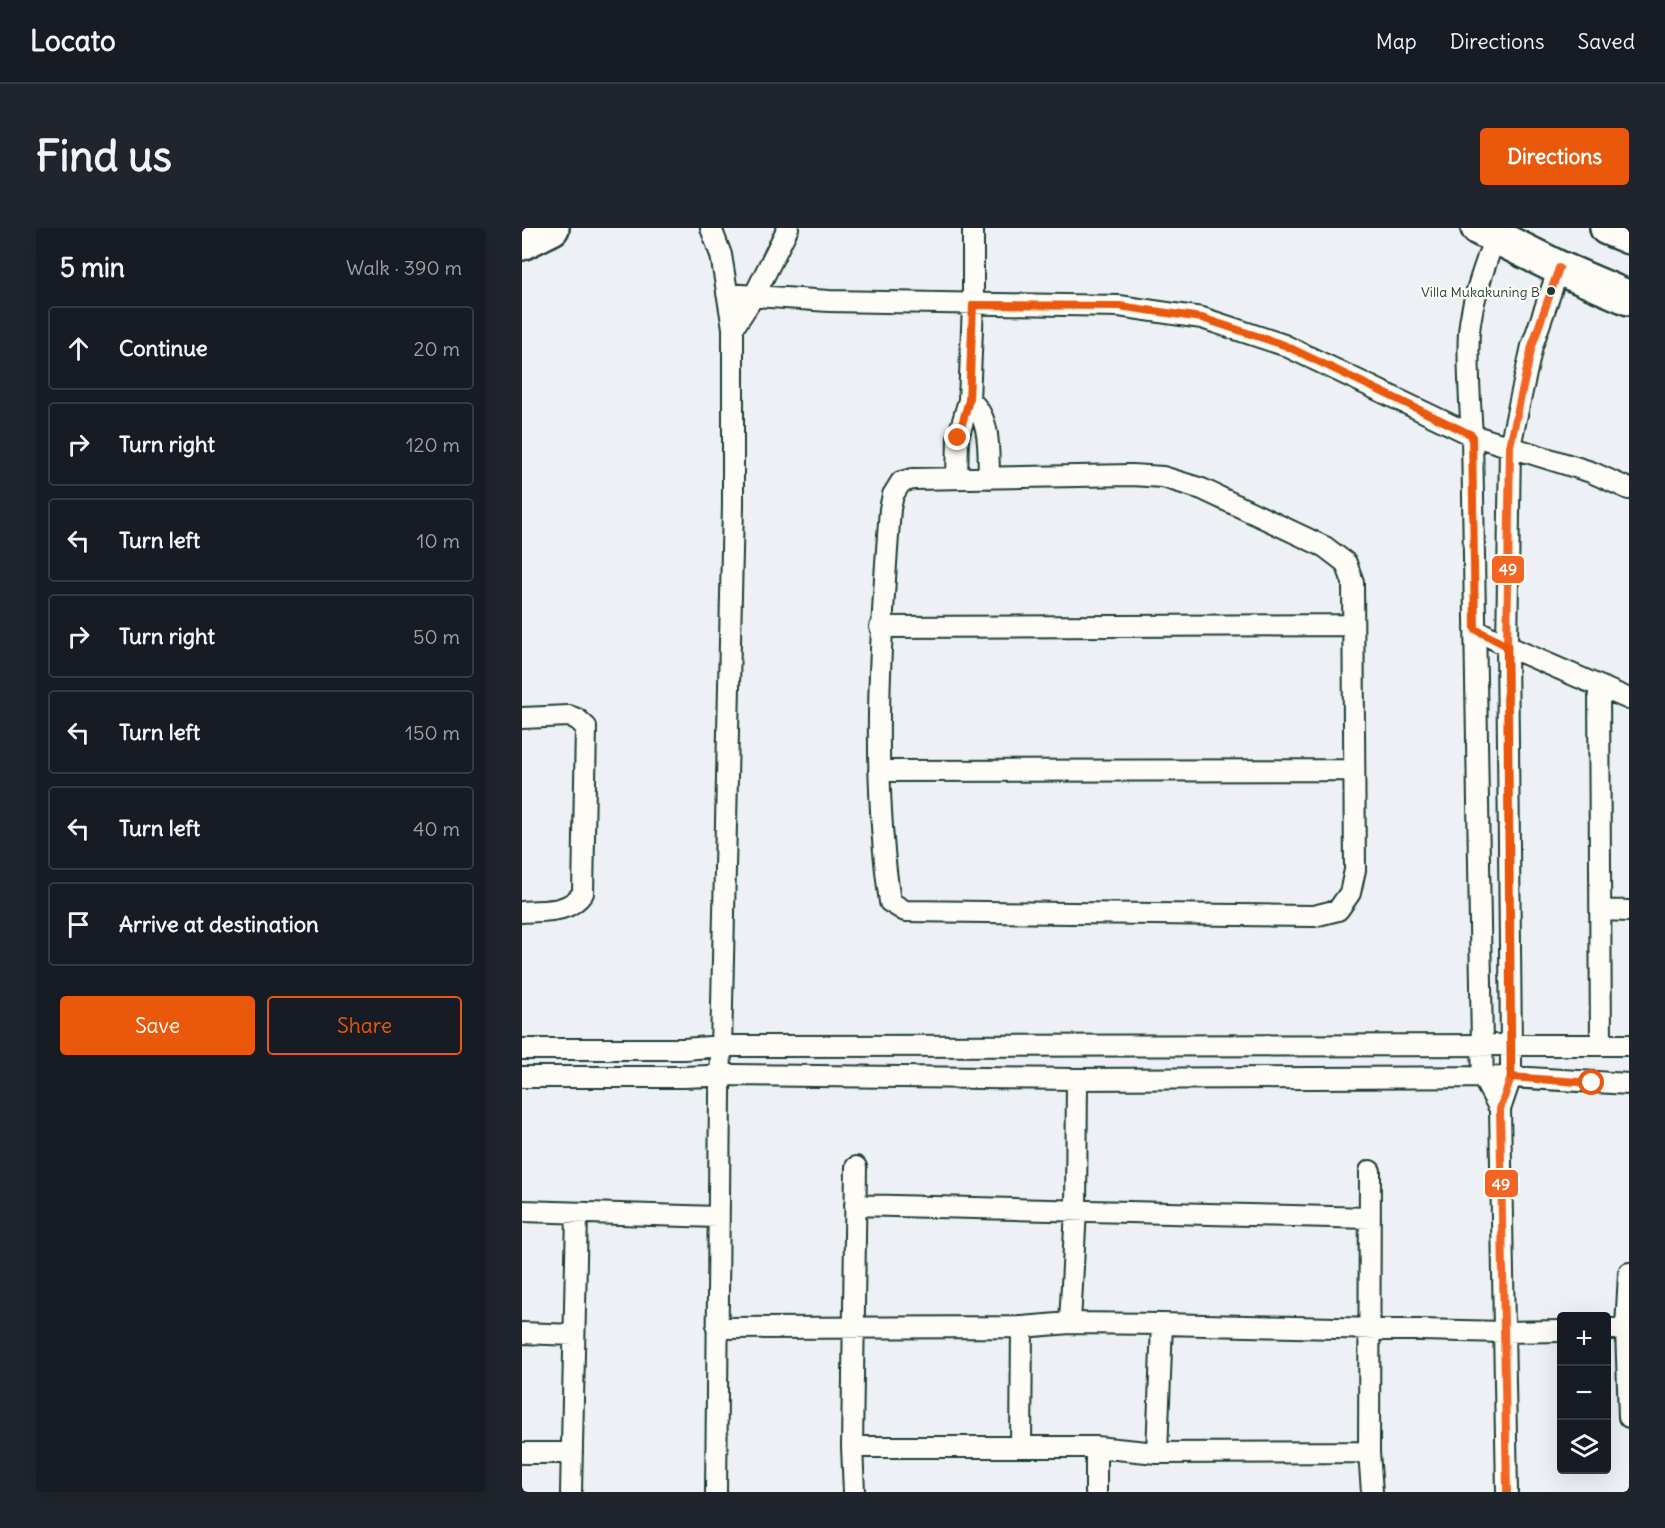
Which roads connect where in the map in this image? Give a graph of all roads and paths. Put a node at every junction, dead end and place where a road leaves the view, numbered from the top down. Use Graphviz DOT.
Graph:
graph roads {
  1 [pos="552,228"];
  2 [pos="711,228"];
  3 [pos="789,228"];
  4 [pos="973,228"];
  5 [pos="1607,228"];
  6 [pos="1487,232"];
  7 [pos="1629,237"];
  8 [pos="522,243"];
  9 [pos="1559,268"];
  10 [pos="727,294"];
  11 [pos="754,296"];
  12 [pos="1629,298"];
  13 [pos="973,305"];
  14 [pos="733,328"];
  15 [pos="969,400"];
  16 [pos="1472,435"];
  17 [pos="1510,446"];
  18 [pos="957,478"];
  19 [pos="989,478"];
  20 [pos="1629,489"];
  21 [pos="1353,625"];
  22 [pos="880,627"];
  23 [pos="1475,629"];
  24 [pos="1507,646"];
  25 [pos="1599,686"];
  26 [pos="1629,699"];
  27 [pos="522,718"];
  28 [pos="879,771"];
  29 [pos="1354,771"];
  30 [pos="1601,910"];
  31 [pos="1629,911"];
  32 [pos="522,912"];
  33 [pos="1601,1045"];
  34 [pos="1629,1045"];
  35 [pos="722,1046"];
  36 [pos="1482,1046"];
  37 [pos="1511,1046"];
  38 [pos="522,1049"];
  39 [pos="721,1076"];
  40 [pos="522,1077"];
  41 [pos="1511,1077"];
  42 [pos="1483,1078"];
  43 [pos="1077,1079"];
  44 [pos="1629,1084"];
  45 [pos="1500,1109"];
  46 [pos="856,1167"];
  47 [pos="1370,1171"];
  48 [pos="855,1205"];
  49 [pos="1076,1209"];
  50 [pos="522,1211"];
  51 [pos="577,1214"];
  52 [pos="718,1217"];
  53 [pos="1371,1218"];
  54 [pos="1629,1273"];
  55 [pos="1070,1323"];
  56 [pos="1162,1324"];
  57 [pos="1022,1327"];
  58 [pos="717,1328"];
  59 [pos="853,1328"];
  60 [pos="1369,1328"];
  61 [pos="1611,1329"];
  62 [pos="1628,1329"];
  63 [pos="1557,1330"];
  64 [pos="1503,1332"];
  65 [pos="522,1333"];
  66 [pos="574,1335"];
  67 [pos="1629,1417"];
  68 [pos="852,1447"];
  69 [pos="1096,1447"];
  70 [pos="1021,1448"];
  71 [pos="1369,1452"];
  72 [pos="522,1453"];
  73 [pos="572,1453"];
  74 [pos="1157,1453"];
  75 [pos="571,1492"];
  76 [pos="716,1492"];
  77 [pos="854,1492"];
  78 [pos="1096,1492"];
  79 [pos="1372,1492"];
  80 [pos="1507,1492"];
  1 -- 8 [label="highway"];
  2 -- 10 [label="street"];
  3 -- 11 [label="street"];
  4 -- 13 [label="street"];
  5 -- 7 [label="highway"];
  6 -- 9 [label="highway"];
  6 -- 16 [label="street"];
  9 -- 12 [label="highway"];
  9 -- 17 [label="street"];
  10 -- 11 [label="street"];
  10 -- 14 [label="street"];
  11 -- 13 [label="street"];
  11 -- 14 [label="street"];
  13 -- 15 [label="street"];
  13 -- 16 [label="street"];
  14 -- 35 [label="street"];
  15 -- 18 [label="street"];
  15 -- 19 [label="street"];
  16 -- 17 [label="street"];
  16 -- 23 [label="street"];
  17 -- 20 [label="street"];
  17 -- 24 [label="street"];
  18 -- 19 [label="street"];
  18 -- 22 [label="street"];
  19 -- 21 [label="street"];
  21 -- 22 [label="street"];
  21 -- 29 [label="street"];
  22 -- 28 [label="street"];
  23 -- 24 [label="street"];
  23 -- 36 [label="street"];
  24 -- 25 [label="street"];
  24 -- 37 [label="street"];
  25 -- 26 [label="street"];
  25 -- 30 [label="street"];
  27 -- 32 [label="street"];
  28 -- 29 [label="street"];
  28 -- 29 [label="street"];
  30 -- 31 [label="street"];
  30 -- 33 [label="street"];
  33 -- 34 [label="street"];
  33 -- 37 [label="street"];
  35 -- 36 [label="street"];
  35 -- 38 [label="street"];
  35 -- 39 [label="street"];
  36 -- 37 [label="street"];
  36 -- 42 [label="street"];
  37 -- 41 [label="street"];
  39 -- 40 [label="street"];
  39 -- 43 [label="street"];
  39 -- 52 [label="street"];
  41 -- 42 [label="street"];
  41 -- 44 [label="street"];
  41 -- 45 [label="street"];
  42 -- 43 [label="street"];
  42 -- 45 [label="street"];
  43 -- 49 [label="street"];
  45 -- 64 [label="street"];
  46 -- 48 [label="street"];
  47 -- 53 [label="street"];
  48 -- 49 [label="street"];
  48 -- 59 [label="street"];
  49 -- 53 [label="street"];
  49 -- 55 [label="street"];
  50 -- 51 [label="street"];
  51 -- 52 [label="street"];
  51 -- 66 [label="street"];
  52 -- 58 [label="street"];
  53 -- 60 [label="street"];
  54 -- 62 [label="street"];
  55 -- 56 [label="street"];
  55 -- 57 [label="street"];
  56 -- 60 [label="street"];
  56 -- 74 [label="street"];
  57 -- 59 [label="street"];
  57 -- 70 [label="street"];
  58 -- 59 [label="street"];
  58 -- 76 [label="street"];
  59 -- 68 [label="street"];
  60 -- 64 [label="street"];
  60 -- 71 [label="street"];
  61 -- 62 [label="street"];
  62 -- 67 [label="street"];
  63 -- 64 [label="street"];
  64 -- 80 [label="street"];
  65 -- 66 [label="street"];
  66 -- 73 [label="street"];
  68 -- 70 [label="street"];
  68 -- 77 [label="street"];
  69 -- 70 [label="street"];
  69 -- 74 [label="street"];
  69 -- 78 [label="street"];
  71 -- 74 [label="street"];
  71 -- 79 [label="street"];
  72 -- 73 [label="street"];
  73 -- 75 [label="street"];
}
